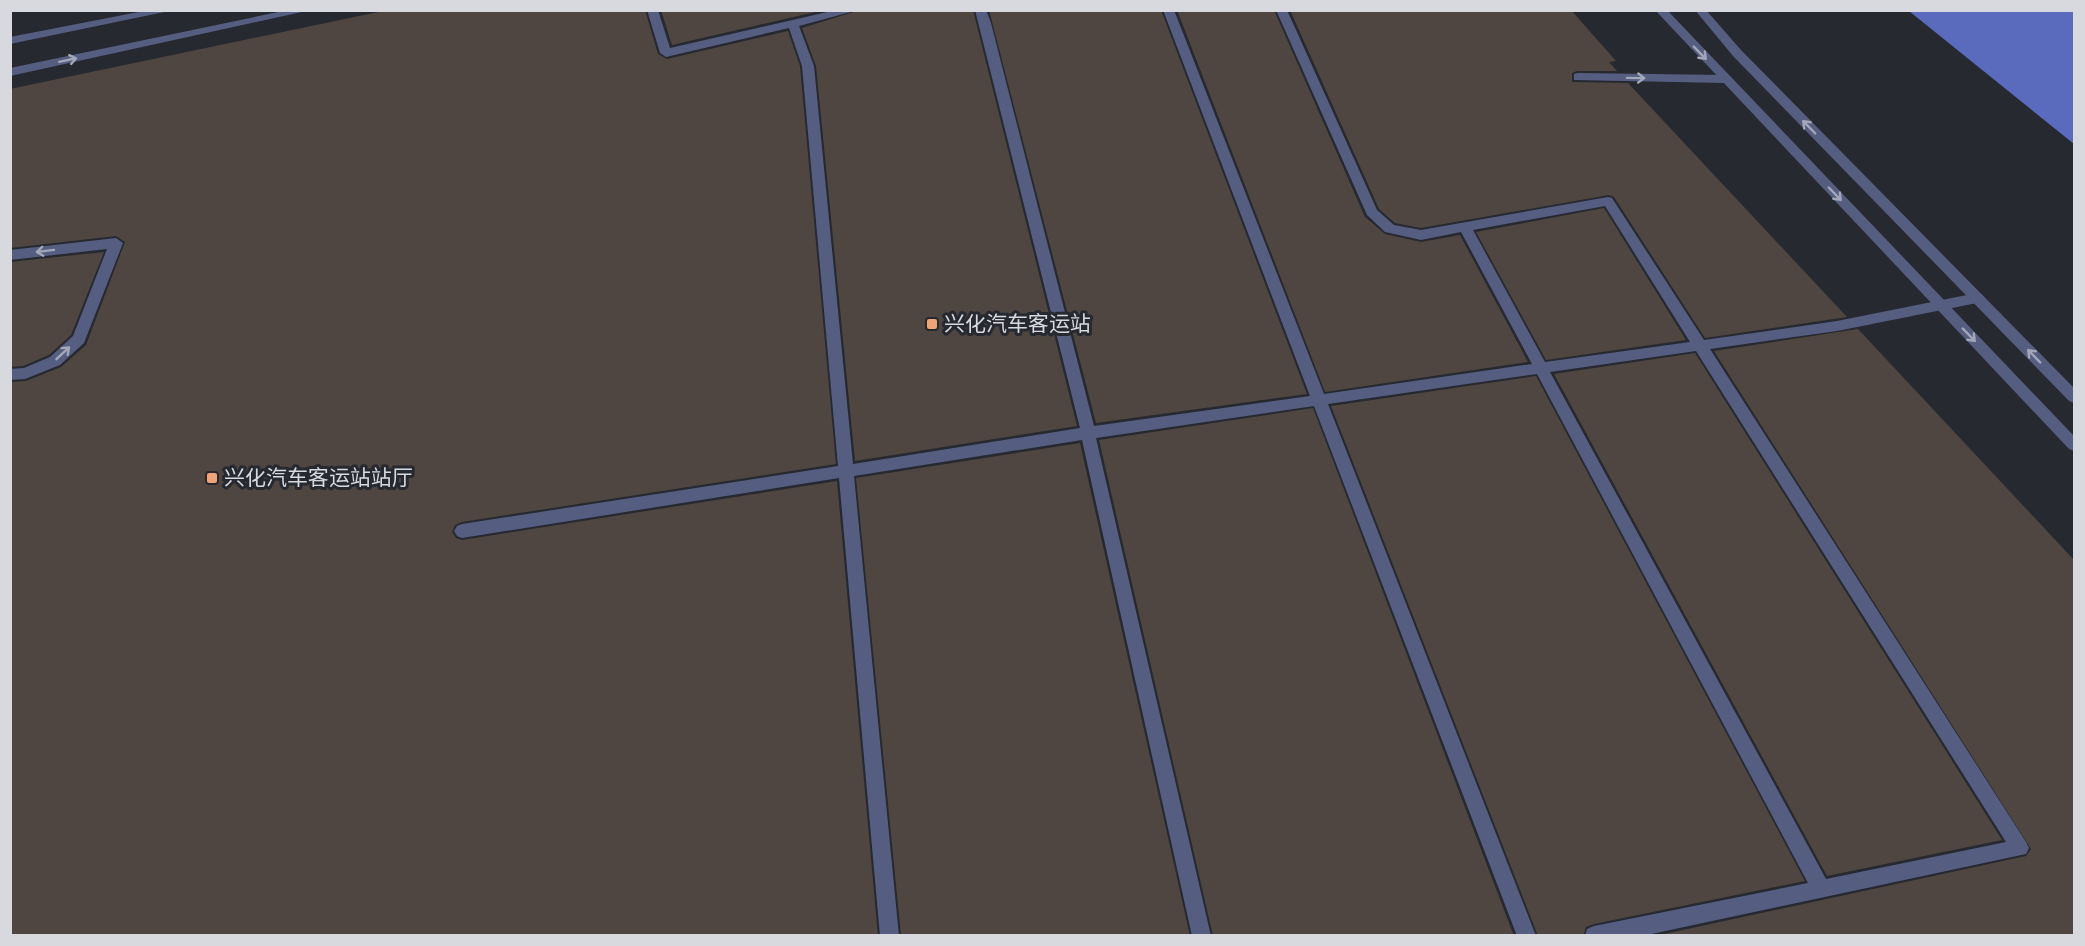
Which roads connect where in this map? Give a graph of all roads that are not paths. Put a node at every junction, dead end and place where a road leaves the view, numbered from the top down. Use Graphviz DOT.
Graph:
graph roads {
  1 [pos="169,10"];
  2 [pos="306,10"];
  3 [pos="652,10"];
  4 [pos="853,10"];
  5 [pos="980,10"];
  6 [pos="1168,10"];
  7 [pos="1281,10"];
  8 [pos="1660,10"];
  9 [pos="1700,10"];
  10 [pos="793,24"];
  11 [pos="10,41"];
  12 [pos="10,72"];
  13 [pos="1578,77"];
  14 [pos="1725,79"];
  15 [pos="1465,227"];
  16 [pos="10,255"];
  17 [pos="1977,298"];
  18 [pos="1940,305"];
  19 [pos="1700,345"];
  20 [pos="1541,368"];
  21 [pos="10,375"];
  22 [pos="2074,398"];
  23 [pos="1320,400"];
  24 [pos="1088,433"];
  25 [pos="2074,445"];
  26 [pos="846,471"];
  27 [pos="462,531"];
  28 [pos="1821,889"];
  29 [pos="890,936"];
  30 [pos="1202,936"];
  31 [pos="1527,936"];
  32 [pos="1594,936"];
  1 -- 11 [label="street"];
  12 -- 2 [label="street, one-way"];
  3 -- 10 [label="street"];
  4 -- 10 [label="street"];
  5 -- 24 [label="street"];
  6 -- 23 [label="street"];
  7 -- 15 [label="street"];
  8 -- 14 [label="street, one-way"];
  17 -- 9 [label="street, one-way"];
  10 -- 26 [label="street"];
  13 -- 14 [label="street, one-way"];
  14 -- 18 [label="street, one-way"];
  15 -- 19 [label="street"];
  15 -- 20 [label="street"];
  21 -- 16 [label="street, one-way"];
  17 -- 18 [label="street"];
  22 -- 17 [label="street, one-way"];
  18 -- 19 [label="street"];
  18 -- 25 [label="street, one-way"];
  19 -- 20 [label="street"];
  19 -- 28 [label="street"];
  20 -- 23 [label="street"];
  20 -- 28 [label="street"];
  23 -- 24 [label="street"];
  23 -- 31 [label="street"];
  24 -- 26 [label="street"];
  24 -- 30 [label="street"];
  26 -- 27 [label="street"];
  26 -- 29 [label="street"];
  28 -- 32 [label="street"];
}
